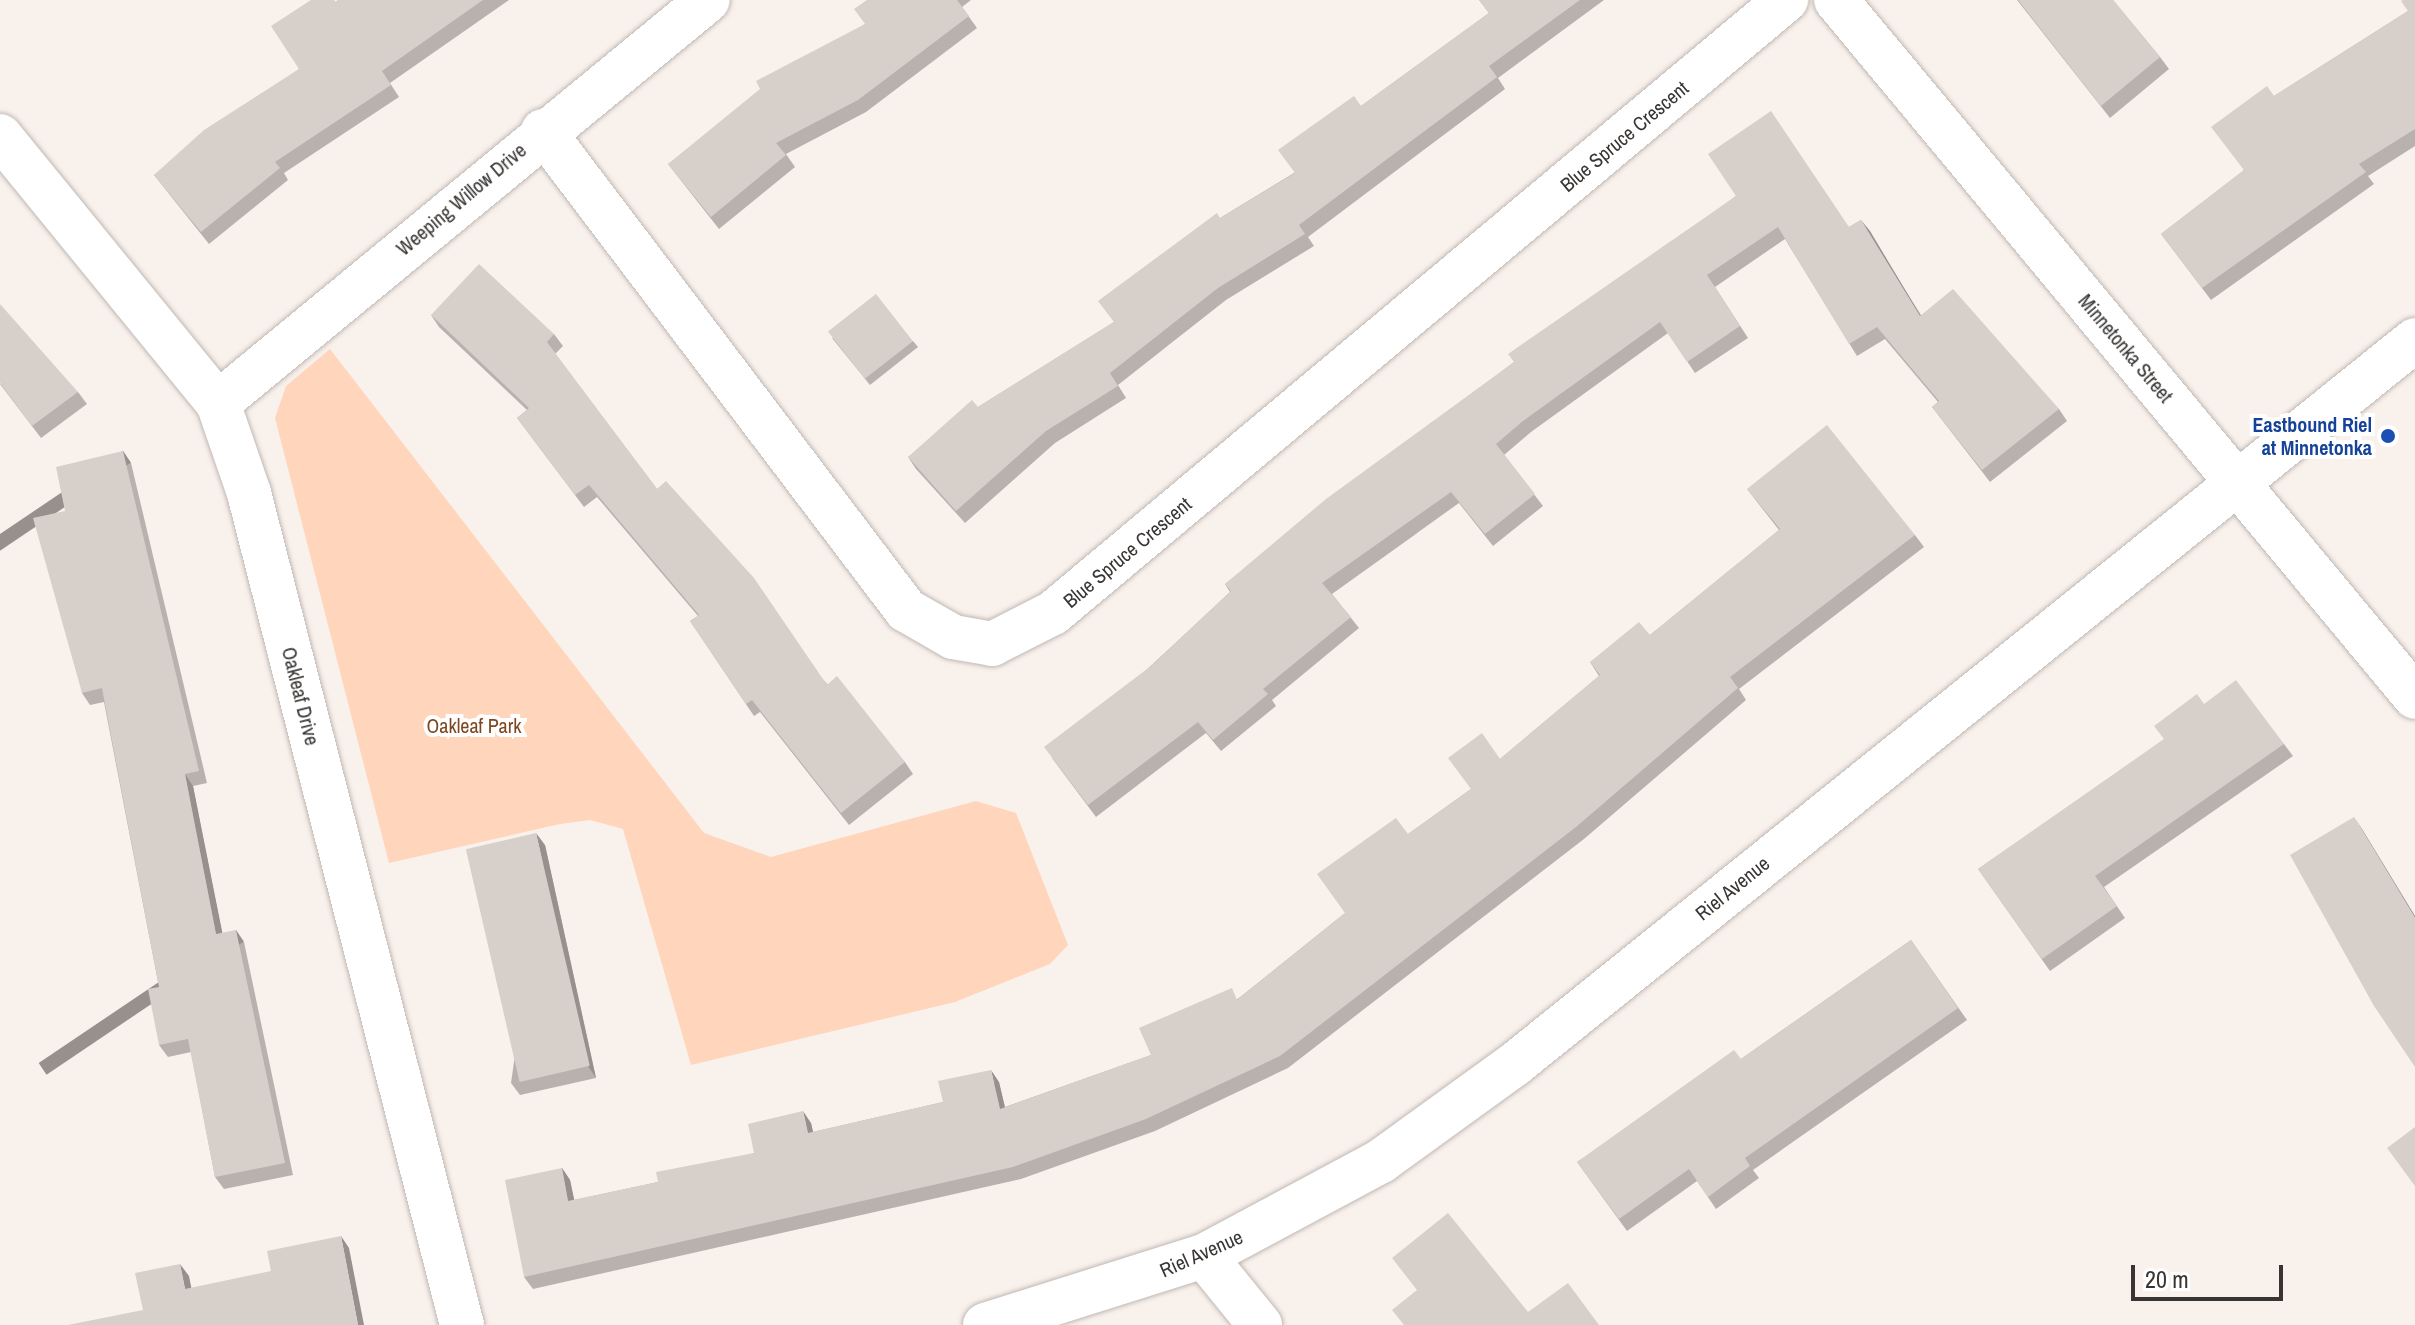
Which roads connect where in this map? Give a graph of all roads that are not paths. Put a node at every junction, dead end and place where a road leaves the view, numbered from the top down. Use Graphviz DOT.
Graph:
graph roads {
  1 [pos="708,0"];
  2 [pos="1786,0"];
  3 [pos="1836,0"];
  4 [pos="543,131"];
  5 [pos="0,136"];
  6 [pos="2415,340"];
  7 [pos="218,403"];
  8 [pos="2237,483"];
  9 [pos="2415,697"];
  10 [pos="1204,1256"];
  11 [pos="462,1325"];
  12 [pos="985,1325"];
  13 [pos="1260,1325"];
  1 -- 4 [label="street, Weeping Willow Drive"];
  2 -- 4 [label="street, Blue Spruce Crescent"];
  3 -- 8 [label="street, Minnetonka Street"];
  4 -- 7 [label="street, Weeping Willow Drive"];
  5 -- 7 [label="street, Oakleaf Drive"];
  6 -- 8 [label="street, Riel Avenue"];
  7 -- 11 [label="street, Oakleaf Drive"];
  8 -- 9 [label="street, Minnetonka Street"];
  8 -- 10 [label="street, Riel Avenue"];
  10 -- 12 [label="street, Riel Avenue"];
  10 -- 13 [label="street"];
}
